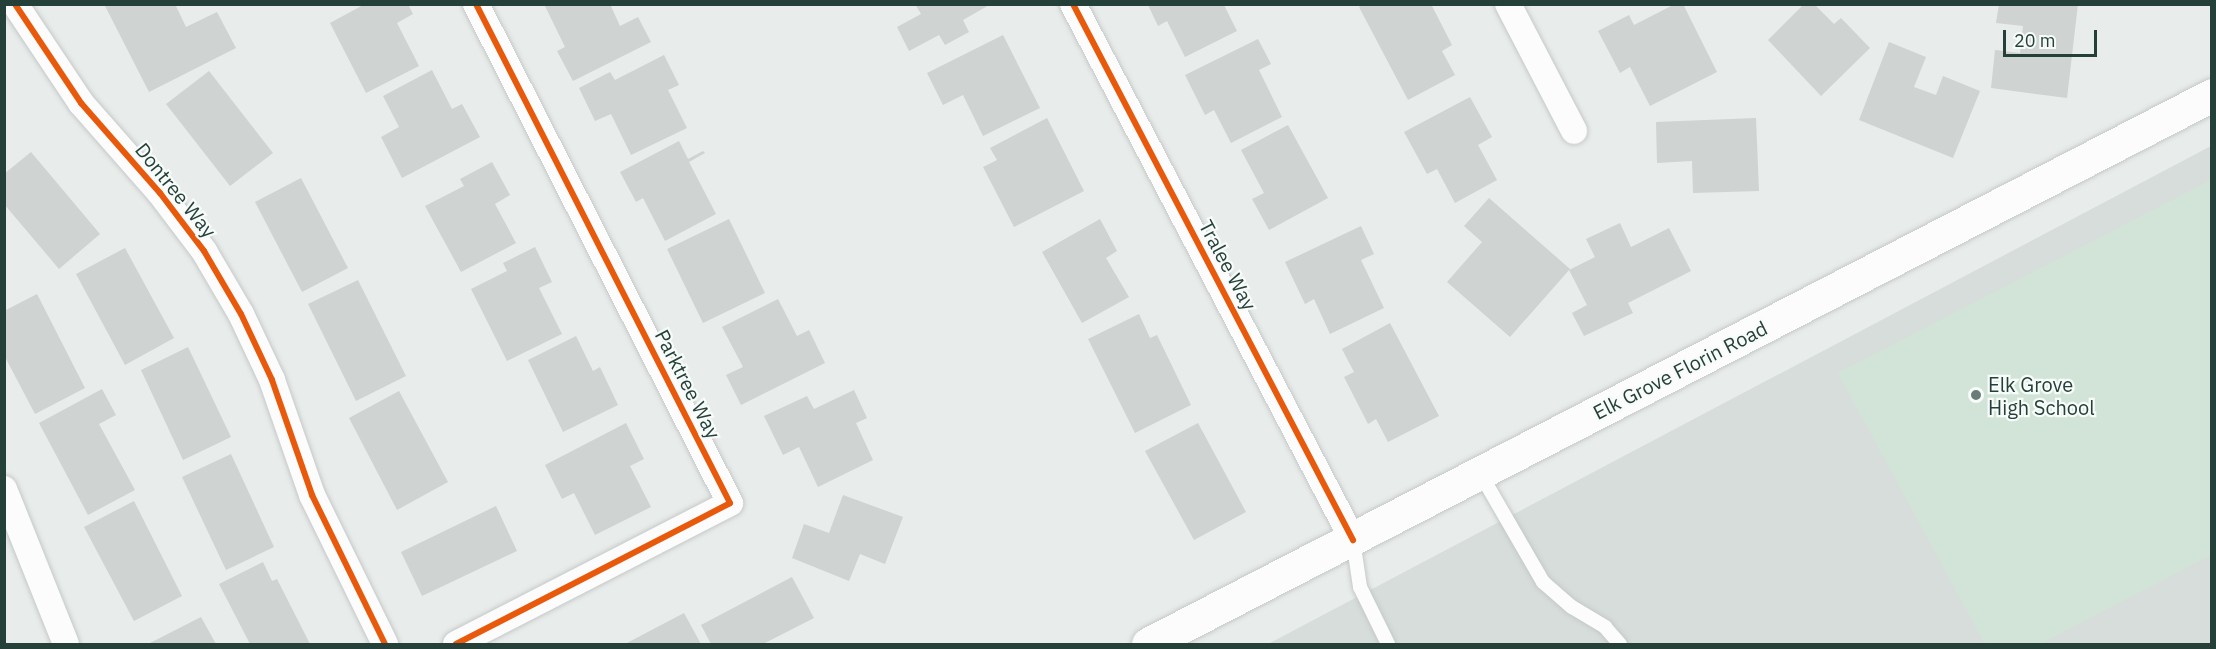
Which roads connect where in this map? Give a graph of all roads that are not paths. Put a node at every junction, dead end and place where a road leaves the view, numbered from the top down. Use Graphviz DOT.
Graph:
graph roads {
  1 [pos="15,4"];
  2 [pos="476,4"];
  3 [pos="1073,4"];
  4 [pos="1508,4"];
  5 [pos="2211,95"];
  6 [pos="1574,131"];
  7 [pos="1480,473"];
  8 [pos="4,489"];
  9 [pos="1353,540"];
  10 [pos="66,645"];
  11 [pos="385,645"];
  12 [pos="456,645"];
  13 [pos="1148,645"];
  14 [pos="1388,645"];
  15 [pos="1620,645"];
  1 -- 11 [label="street, Dontree Way"];
  2 -- 12 [label="street, Parktree Way"];
  3 -- 9 [label="street, Tralee Way"];
  4 -- 6 [label="street"];
  5 -- 7 [label="main road, Elk Grove Florin Road"];
  7 -- 9 [label="main road, Elk Grove Florin Road"];
  7 -- 15 [label="lane"];
  8 -- 10 [label="street"];
  9 -- 13 [label="main road, Elk Grove Florin Road"];
  9 -- 14 [label="lane"];
}
